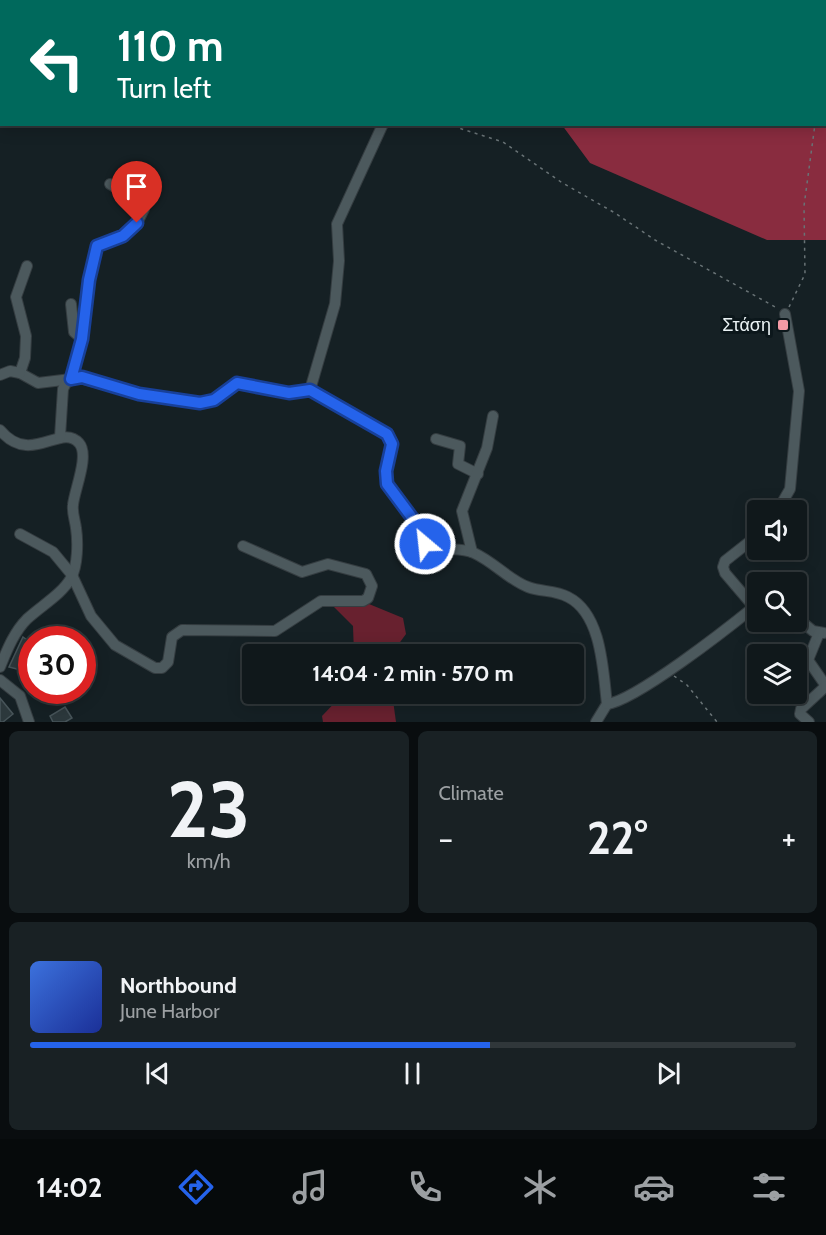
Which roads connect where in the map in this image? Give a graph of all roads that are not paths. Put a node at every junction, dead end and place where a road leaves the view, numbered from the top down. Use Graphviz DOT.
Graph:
graph roads {
  1 [pos="382,126"];
  2 [pos="110,184"];
  3 [pos="27,266"];
  4 [pos="71,304"];
  5 [pos="785,314"];
  6 [pos="82,339"];
  7 [pos="20,373"];
  8 [pos="0,375"];
  9 [pos="71,379"];
  10 [pos="310,390"];
  11 [pos="493,416"];
  12 [pos="0,430"];
  13 [pos="60,437"];
  14 [pos="436,439"];
  15 [pos="477,474"];
  16 [pos="784,500"];
  17 [pos="20,534"];
  18 [pos="747,543"];
  19 [pos="243,546"];
  20 [pos="472,552"];
  21 [pos="72,575"];
  22 [pos="747,595"];
  23 [pos="747,613"];
  24 [pos="807,624"];
  25 [pos="822,633"];
  26 [pos="0,667"];
  27 [pos="0,680"];
  28 [pos="826,686"];
  29 [pos="607,704"];
  30 [pos="29,722"];
  31 [pos="596,722"];
  32 [pos="809,722"];
  1 -- 10 [label="street"];
  2 -- 6 [label="street"];
  3 -- 7 [label="street"];
  4 -- 6 [label="street"];
  5 -- 16 [label="street"];
  6 -- 9 [label="street"];
  7 -- 8 [label="street"];
  7 -- 9 [label="street"];
  9 -- 10 [label="street"];
  9 -- 13 [label="street"];
  10 -- 20 [label="street"];
  11 -- 15 [label="street"];
  12 -- 13 [label="street"];
  13 -- 21 [label="street"];
  14 -- 15 [label="street"];
  15 -- 20 [label="street"];
  17 -- 21 [label="street"];
  18 -- 22 [label="street"];
  19 -- 21 [label="street"];
  20 -- 29 [label="street"];
  21 -- 26 [label="street"];
  23 -- 29 [label="street"];
  24 -- 25 [label="street"];
  25 -- 28 [label="street"];
  27 -- 30 [label="street"];
  28 -- 32 [label="street"];
  29 -- 31 [label="street"];
}
